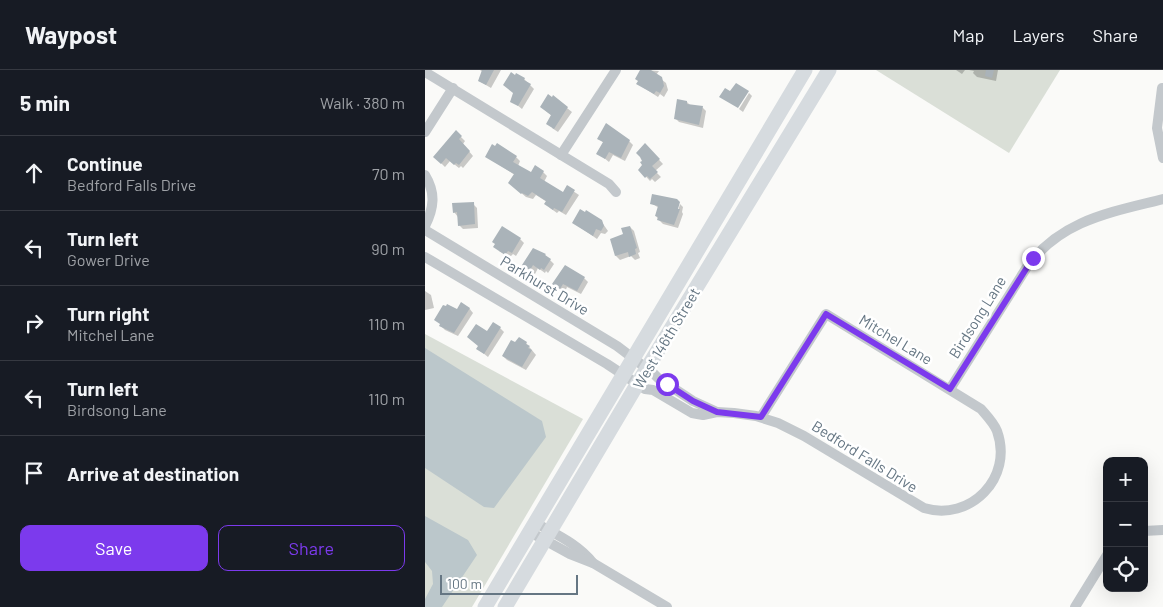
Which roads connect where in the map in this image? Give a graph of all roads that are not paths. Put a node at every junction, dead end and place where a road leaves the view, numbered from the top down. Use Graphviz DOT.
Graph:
graph roads {
  1 [pos="616,70"];
  2 [pos="805,70"];
  3 [pos="829,70"];
  4 [pos="425,72"];
  5 [pos="453,88"];
  6 [pos="1162,88"];
  7 [pos="425,132"];
  8 [pos="561,155"];
  9 [pos="1163,158"];
  10 [pos="425,175"];
  11 [pos="616,192"];
  12 [pos="1163,199"];
  13 [pos="425,226"];
  14 [pos="425,230"];
  15 [pos="425,257"];
  16 [pos="633,359"];
  17 [pos="646,369"];
  18 [pos="623,374"];
  19 [pos="638,383"];
  20 [pos="950,389"];
  21 [pos="717,412"];
  22 [pos="761,417"];
  23 [pos="991,485"];
  24 [pos="533,527"];
  25 [pos="548,536"];
  26 [pos="1103,562"];
  27 [pos="485,607"];
  28 [pos="505,607"];
  29 [pos="667,607"];
  30 [pos="1075,607"];
  1 -- 8 [label="street"];
  2 -- 16 [label="main road, West 146th Street"];
  3 -- 17 [label="main road, West 146th Street"];
  4 -- 5 [label="street"];
  5 -- 7 [label="street"];
  5 -- 8 [label="street"];
  6 -- 9 [label="street"];
  8 -- 11 [label="street"];
  10 -- 13 [label="street"];
  12 -- 20 [label="street, Birdsong Lane"];
  14 -- 16 [label="street, Parkhurst Drive"];
  15 -- 18 [label="street"];
  16 -- 17 [label="street, Parkhurst Drive"];
  16 -- 18 [label="main road, West 146th Street"];
  17 -- 19 [label="main road, West 146th Street"];
  17 -- 21 [label="street, Bedford Falls Drive"];
  18 -- 19 [label="street"];
  18 -- 24 [label="main road, West 146th Street"];
  19 -- 21 [label="street, Bedford Falls Drive"];
  19 -- 25 [label="main road, West 146th Street"];
  20 -- 22 [label="street, Mitchel Lane"];
  20 -- 23 [label="street, Mitchel Lane"];
  21 -- 22 [label="street, Bedford Falls Drive"];
  22 -- 23 [label="street, Bedford Falls Drive"];
  24 -- 25 [label="street"];
  24 -- 27 [label="main road, West 146th Street"];
  25 -- 28 [label="main road, West 146th Street"];
  25 -- 29 [label="street"];
  26 -- 30 [label="street"];
}
